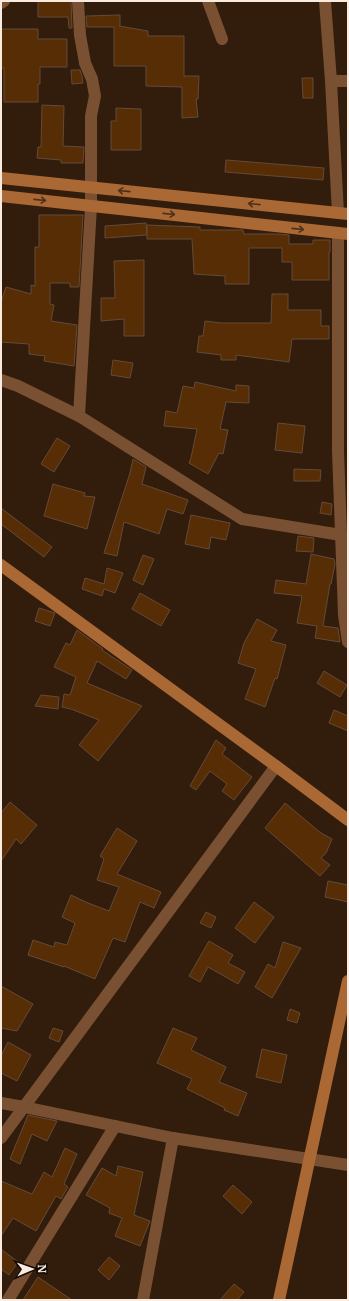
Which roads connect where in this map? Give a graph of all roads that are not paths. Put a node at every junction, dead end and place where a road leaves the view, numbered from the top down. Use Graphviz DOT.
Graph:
graph roads {
  1 [pos="4,1"];
  2 [pos="78,1"];
  3 [pos="208,1"];
  4 [pos="325,1"];
  5 [pos="1,3"];
  6 [pos="222,39"];
  7 [pos="331,81"];
  8 [pos="348,81"];
  9 [pos="1,178"];
  10 [pos="91,187"];
  11 [pos="1,196"];
  12 [pos="91,206"];
  13 [pos="343,214"];
  14 [pos="343,234"];
  15 [pos="1,380"];
  16 [pos="80,416"];
  17 [pos="341,536"];
  18 [pos="1,565"];
  19 [pos="348,642"];
  20 [pos="276,766"];
  21 [pos="348,820"];
  22 [pos="348,981"];
  23 [pos="1,1103"];
  24 [pos="24,1107"];
  25 [pos="115,1126"];
  26 [pos="1,1138"];
  27 [pos="173,1138"];
  28 [pos="310,1159"];
  29 [pos="348,1165"];
  30 [pos="8,1300"];
  31 [pos="143,1300"];
  32 [pos="280,1300"];
  1 -- 5 [label="street"];
  2 -- 10 [label="street"];
  3 -- 6 [label="street"];
  4 -- 7 [label="street"];
  7 -- 8 [label="street"];
  7 -- 13 [label="street"];
  9 -- 10 [label="street"];
  10 -- 12 [label="street"];
  13 -- 10 [label="street, one-way"];
  11 -- 12 [label="street, one-way"];
  12 -- 14 [label="street, one-way"];
  12 -- 16 [label="street"];
  14 -- 17 [label="street"];
  15 -- 16 [label="street"];
  16 -- 17 [label="street"];
  17 -- 19 [label="street"];
  18 -- 20 [label="street"];
  20 -- 21 [label="street"];
  20 -- 24 [label="street"];
  22 -- 28 [label="street"];
  23 -- 24 [label="street"];
  24 -- 25 [label="street"];
  24 -- 26 [label="street"];
  25 -- 27 [label="street"];
  25 -- 30 [label="street"];
  27 -- 28 [label="street"];
  27 -- 31 [label="street"];
  28 -- 29 [label="street"];
  28 -- 32 [label="street"];
}
